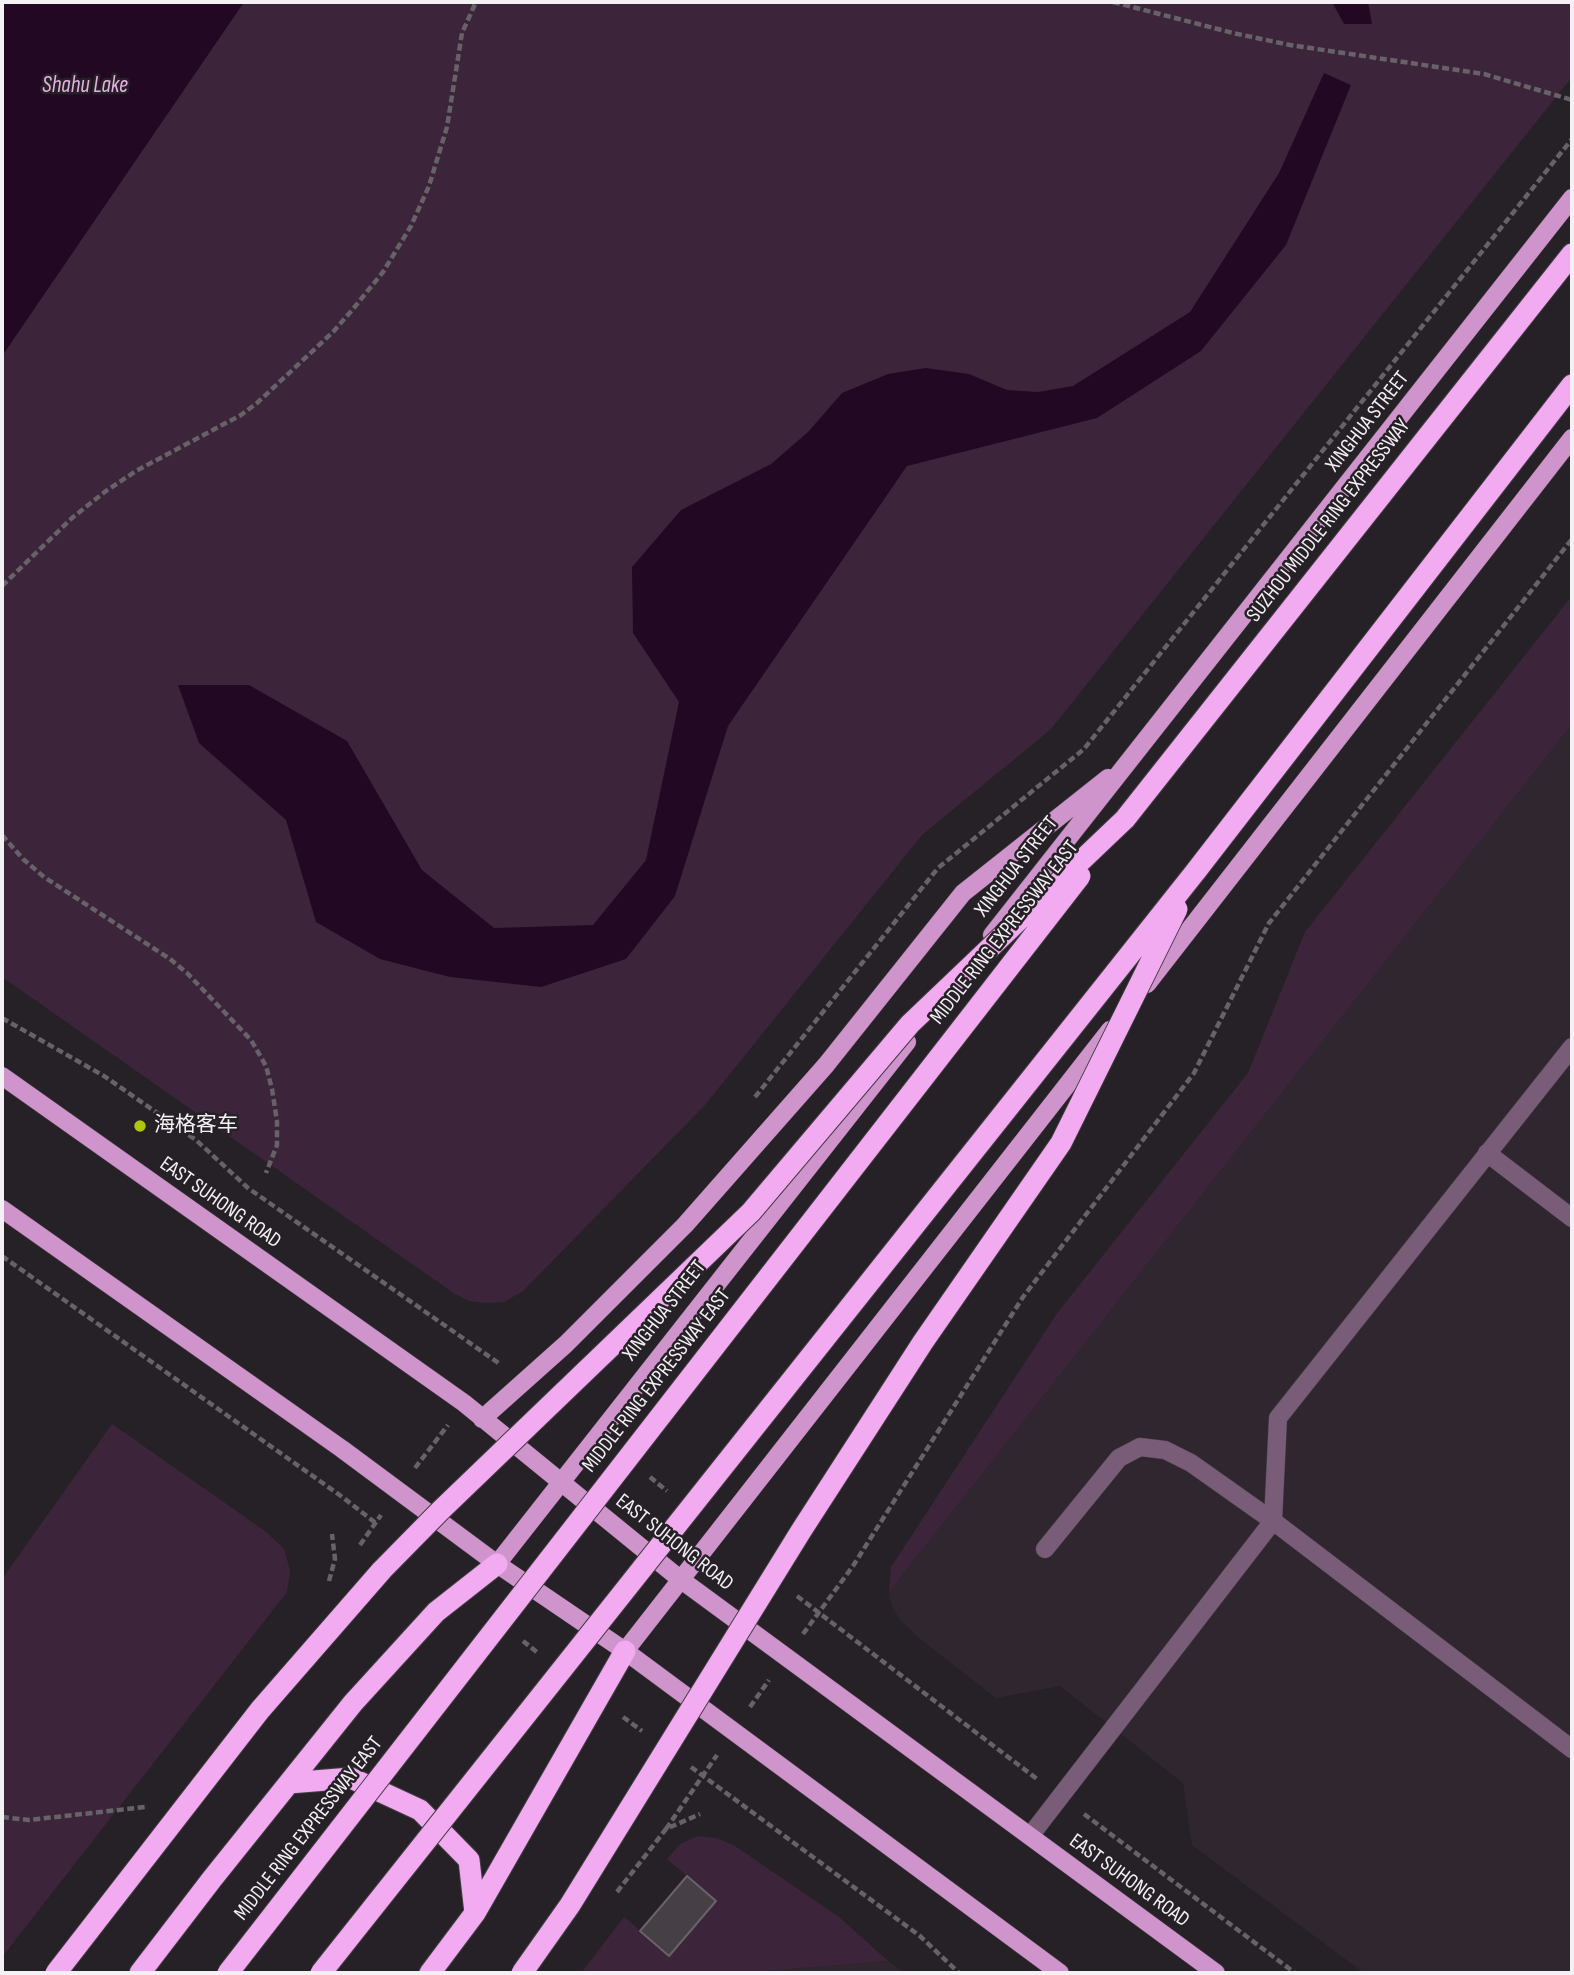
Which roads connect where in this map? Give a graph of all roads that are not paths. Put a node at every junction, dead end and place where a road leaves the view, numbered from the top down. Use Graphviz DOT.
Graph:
graph roads {
  1 [pos="1572,198"];
  2 [pos="1572,254"];
  3 [pos="1572,386"];
  4 [pos="1572,438"];
  5 [pos="1133,758"];
  6 [pos="1125,819"];
  7 [pos="1196,871"];
  8 [pos="1572,1047"];
  9 [pos="2,1076"];
  10 [pos="1487,1153"];
  11 [pos="2,1209"];
  12 [pos="1572,1219"];
  13 [pos="482,1419"];
  14 [pos="562,1484"];
  15 [pos="1273,1521"];
  16 [pos="1045,1549"];
  17 [pos="497,1564"];
  18 [pos="680,1579"];
  19 [pos="625,1651"];
  20 [pos="1572,1749"];
  21 [pos="289,1783"];
  22 [pos="1030,1836"];
  23 [pos="475,1913"];
  24 [pos="56,1973"];
  25 [pos="140,1973"];
  26 [pos="228,1973"];
  27 [pos="321,1973"];
  28 [pos="430,1973"];
  29 [pos="522,1973"];
  30 [pos="1060,1973"];
  31 [pos="1216,1973"];
  1 -- 5 [label="main road, XINGHUA STREET"];
  2 -- 6 [label="highway, SUZHOU MIDDLE RING EXPRESSWAY"];
  3 -- 7 [label="highway"];
  4 -- 18 [label="main road"];
  5 -- 13 [label="main road"];
  5 -- 14 [label="main road, XINGHUA STREET"];
  6 -- 24 [label="highway, bridge"];
  6 -- 26 [label="highway, MIDDLE RING EXPRESSWAY EAST, bridge"];
  7 -- 27 [label="highway, bridge"];
  7 -- 29 [label="highway, bridge"];
  8 -- 10 [label="lane"];
  9 -- 13 [label="main road, EAST SUHONG ROAD"];
  10 -- 12 [label="lane"];
  10 -- 15 [label="lane"];
  11 -- 17 [label="main road"];
  13 -- 14 [label="main road, EAST SUHONG ROAD"];
  14 -- 17 [label="main road, XINGHUA STREET"];
  14 -- 18 [label="main road, EAST SUHONG ROAD"];
  15 -- 16 [label="lane"];
  15 -- 20 [label="lane"];
  15 -- 22 [label="lane"];
  17 -- 19 [label="main road"];
  17 -- 21 [label="highway"];
  18 -- 19 [label="main road"];
  18 -- 22 [label="main road, EAST SUHONG ROAD"];
  19 -- 23 [label="highway"];
  19 -- 30 [label="main road"];
  21 -- 23 [label="highway"];
  21 -- 25 [label="highway"];
  22 -- 31 [label="main road, EAST SUHONG ROAD"];
  23 -- 28 [label="highway"];
}
